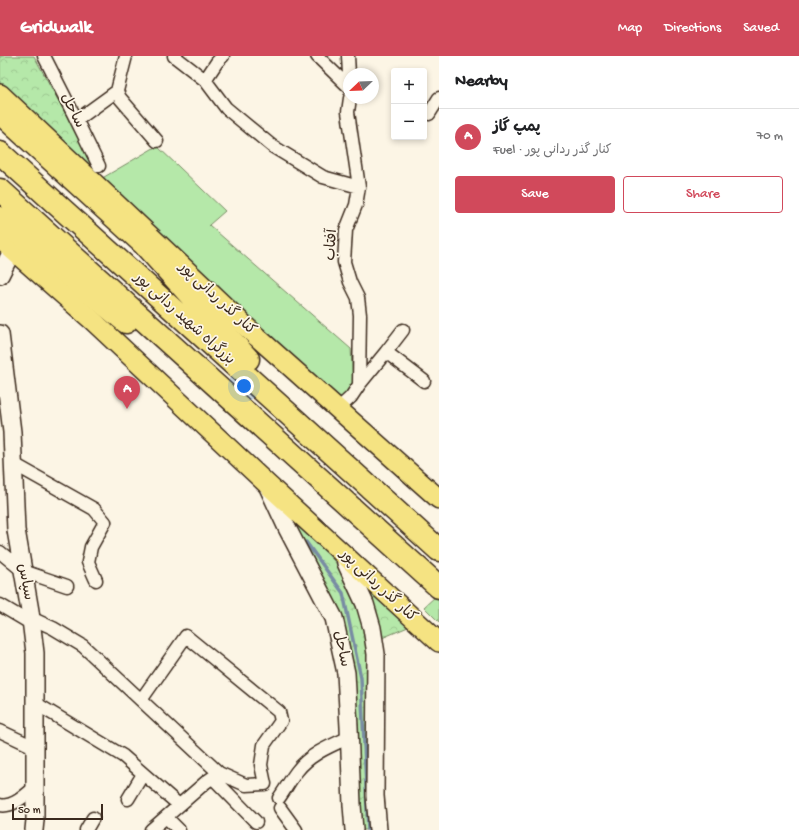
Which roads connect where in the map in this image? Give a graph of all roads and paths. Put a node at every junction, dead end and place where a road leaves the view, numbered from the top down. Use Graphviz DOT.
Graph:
graph roads {
  1 [pos="44,56"];
  2 [pos="126,56"];
  3 [pos="174,56"];
  4 [pos="224,56"];
  5 [pos="317,56"];
  6 [pos="348,56"];
  7 [pos="349,68"];
  8 [pos="205,80"];
  9 [pos="343,81"];
  10 [pos="117,91"];
  11 [pos="0,94"];
  12 [pos="439,98"];
  13 [pos="349,104"];
  14 [pos="0,113"];
  15 [pos="429,114"];
  16 [pos="77,120"];
  17 [pos="157,141"];
  18 [pos="0,152"];
  19 [pos="99,166"];
  20 [pos="359,187"];
  21 [pos="0,190"];
  22 [pos="0,218"];
  23 [pos="6,244"];
  24 [pos="0,275"];
  25 [pos="403,330"];
  26 [pos="0,334"];
  27 [pos="386,352"];
  28 [pos="424,381"];
  29 [pos="359,385"];
  30 [pos="3,389"];
  31 [pos="338,409"];
  32 [pos="330,450"];
  33 [pos="14,464"];
  34 [pos="308,468"];
  35 [pos="267,484"];
  36 [pos="439,499"];
  37 [pos="439,550"];
  38 [pos="0,552"];
  39 [pos="345,556"];
  40 [pos="23,572"];
  41 [pos="96,580"];
  42 [pos="67,586"];
  43 [pos="439,587"];
  44 [pos="0,605"];
  45 [pos="31,621"];
  46 [pos="439,642"];
  47 [pos="141,700"];
  48 [pos="35,704"];
  49 [pos="0,731"];
  50 [pos="350,737"];
  51 [pos="34,748"];
  52 [pos="143,774"];
  53 [pos="216,776"];
  54 [pos="34,788"];
  55 [pos="128,799"];
  56 [pos="0,805"];
  57 [pos="179,805"];
  58 [pos="166,817"];
  59 [pos="93,818"];
  60 [pos="256,822"];
  61 [pos="34,830"];
  62 [pos="86,830"];
  63 [pos="150,830"];
  64 [pos="179,830"];
  65 [pos="296,830"];
  66 [pos="354,830"];
  67 [pos="378,830"];
  1 -- 16 [label="street, ساحل"];
  2 -- 10 [label="street"];
  3 -- 8 [label="street"];
  4 -- 8 [label="street"];
  5 -- 9 [label="street"];
  6 -- 7 [label="street"];
  8 -- 20 [label="street"];
  10 -- 16 [label="street"];
  10 -- 17 [label="street"];
  11 -- 31 [label="main road, کنار گذر ردانی پور"];
  12 -- 15 [label="street"];
  13 -- 20 [label="street, آفتاب"];
  14 -- 32 [label="highway"];
  16 -- 19 [label="street, ساحل"];
  18 -- 32 [label="highway, بزرگراه شهید ردانی پور"];
  20 -- 29 [label="street, آفتاب"];
  21 -- 34 [label="highway, بزرگراه شهید ردانی پور"];
  22 -- 34 [label="highway"];
  23 -- 24 [label="street"];
  23 -- 35 [label="main road, کنار گذر ردانی پور"];
  25 -- 27 [label="street"];
  26 -- 30 [label="street, سپاس"];
  27 -- 28 [label="street"];
  27 -- 29 [label="street"];
  29 -- 31 [label="street"];
  30 -- 33 [label="street, سپاس"];
  31 -- 36 [label="main road, کنار گذر ردانی پور"];
  32 -- 37 [label="highway, بزرگراه شهید ردانی پور"];
  33 -- 40 [label="street, سپاس"];
  33 -- 41 [label="street"];
  34 -- 43 [label="highway, بزرگراه شهید ردانی پور"];
  35 -- 39 [label="main road, کنار گذر ردانی پور"];
  35 -- 50 [label="street, ساحل"];
  38 -- 40 [label="street"];
  39 -- 46 [label="main road, کنار گذر ردانی پور"];
  39 -- 67 [label="street"];
  40 -- 42 [label="street"];
  40 -- 45 [label="street, سپاس"];
  44 -- 45 [label="street"];
  45 -- 47 [label="street"];
  45 -- 48 [label="street, سپاس"];
  47 -- 53 [label="street"];
  47 -- 53 [label="street"];
  48 -- 51 [label="street, سپاس"];
  48 -- 52 [label="street"];
  49 -- 51 [label="street"];
  50 -- 65 [label="street"];
  50 -- 66 [label="street, ساحل"];
  51 -- 54 [label="street, سپاس"];
  52 -- 55 [label="street"];
  52 -- 57 [label="street"];
  53 -- 57 [label="street"];
  53 -- 60 [label="street"];
  54 -- 56 [label="street"];
  54 -- 61 [label="street, سپاس"];
  57 -- 58 [label="street"];
  58 -- 63 [label="street"];
  58 -- 64 [label="street"];
  59 -- 62 [label="street"];
}
